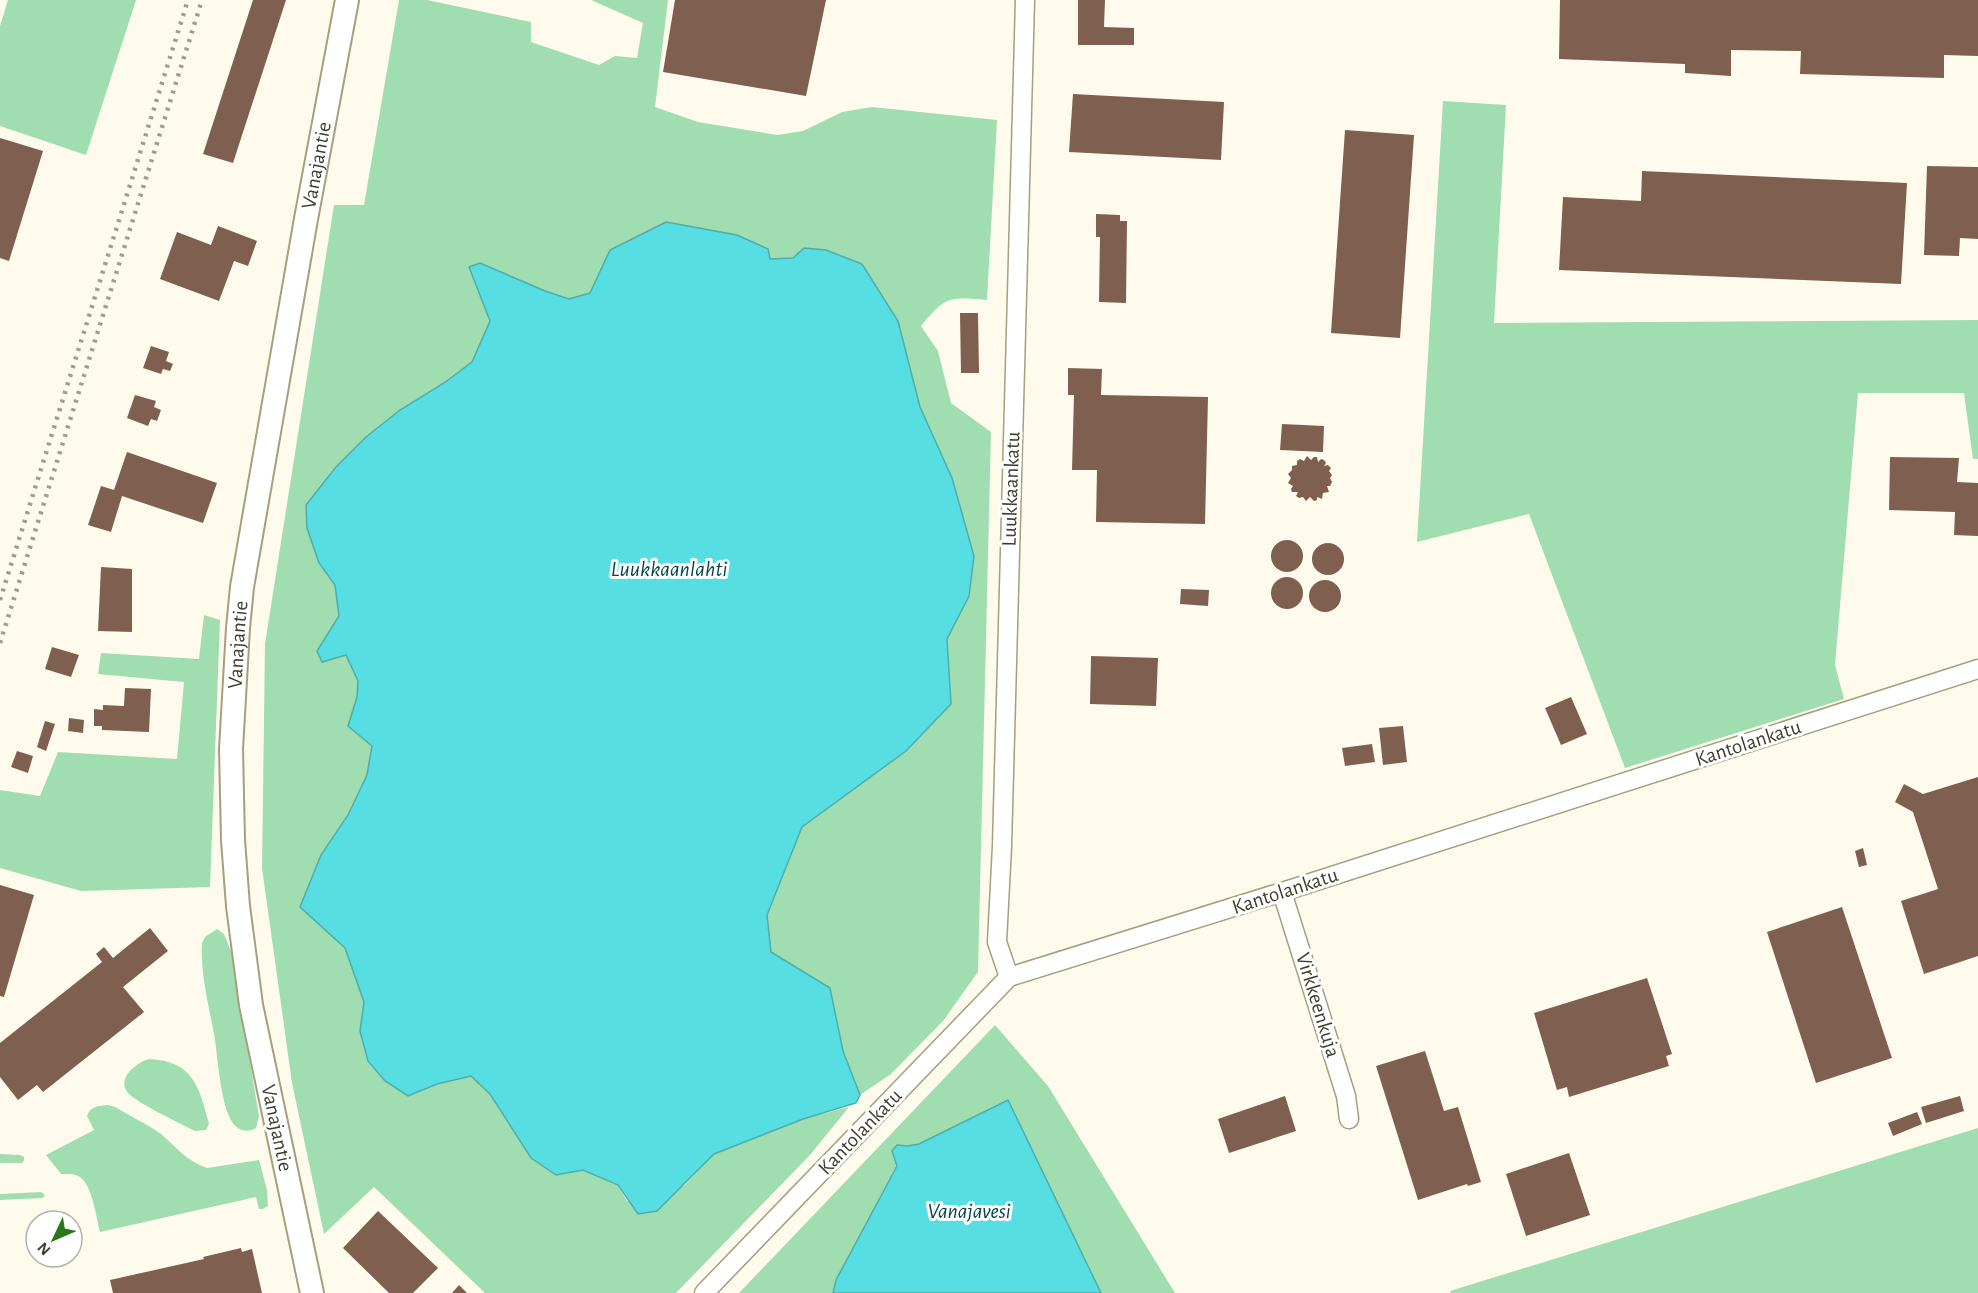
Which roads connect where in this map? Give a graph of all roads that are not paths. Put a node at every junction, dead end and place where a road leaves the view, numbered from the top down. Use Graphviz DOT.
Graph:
graph roads {
  1 [pos="347,0"];
  2 [pos="1025,0"];
  3 [pos="1978,669"];
  4 [pos="1282,892"];
  5 [pos="1009,977"];
  6 [pos="1349,1119"];
  7 [pos="312,1293"];
  8 [pos="704,1293"];
  1 -- 7 [label="street, Vanajantie"];
  2 -- 5 [label="street, Luukkaankatu"];
  3 -- 4 [label="street, Kantolankatu"];
  4 -- 5 [label="street, Kantolankatu"];
  4 -- 6 [label="street, Virkkeenkuja"];
  5 -- 8 [label="street, Kantolankatu"];
}
